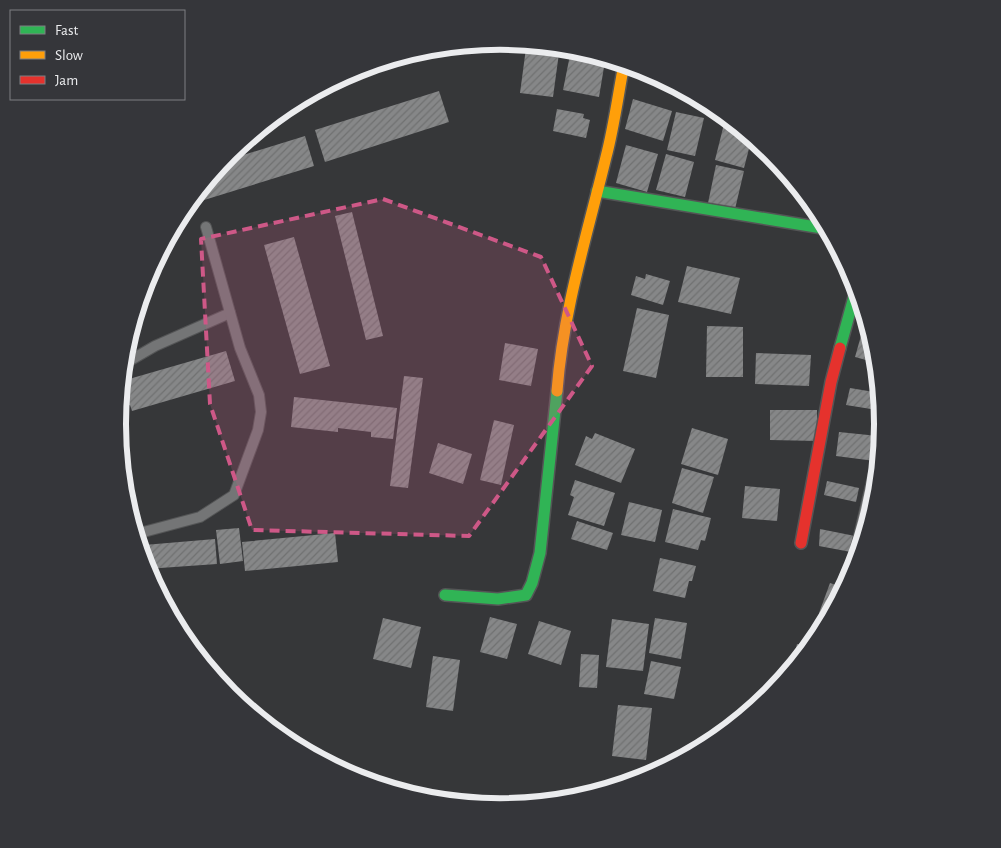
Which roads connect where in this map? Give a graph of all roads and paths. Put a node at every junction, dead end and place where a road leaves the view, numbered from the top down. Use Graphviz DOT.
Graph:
graph roads {
  1 [pos="623,71"];
  2 [pos="597,191"];
  3 [pos="818,227"];
  4 [pos="206,228"];
  5 [pos="853,300"];
  6 [pos="230,313"];
  7 [pos="133,359"];
  8 [pos="142,532"];
  9 [pos="801,543"];
  10 [pos="445,595"];
  1 -- 2 [label="street"];
  2 -- 3 [label="street"];
  2 -- 10 [label="street"];
  4 -- 6 [label="lane"];
  5 -- 9 [label="street"];
  6 -- 7 [label="lane"];
  6 -- 8 [label="lane"];
}
